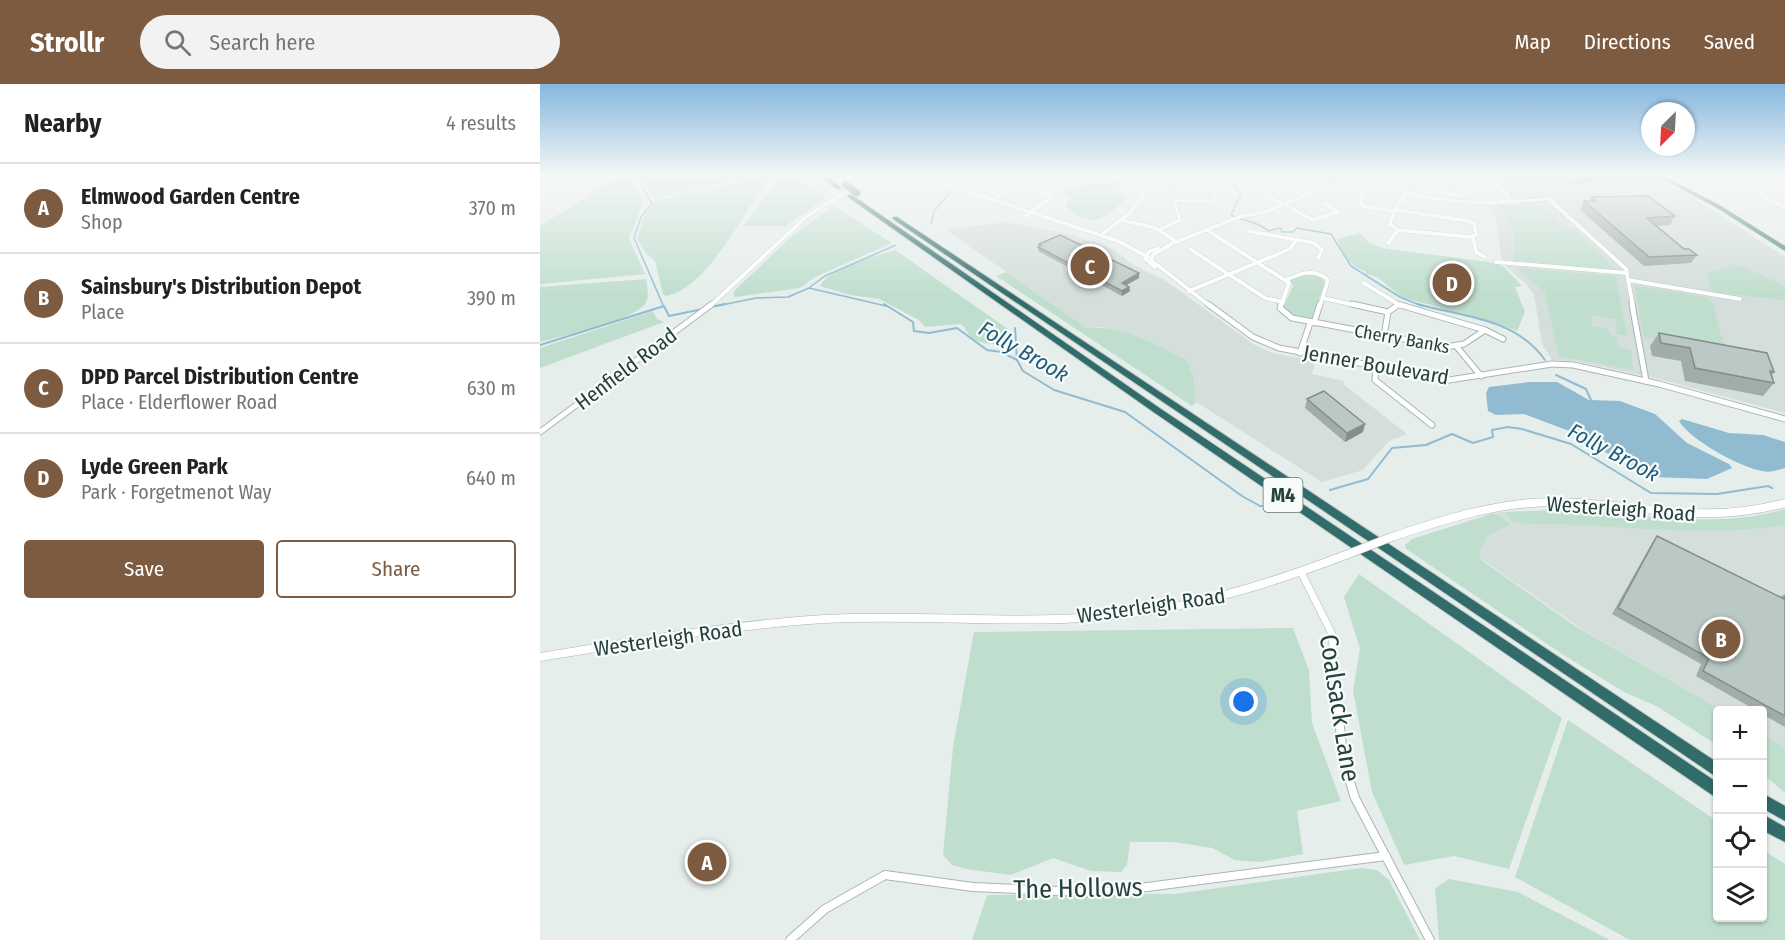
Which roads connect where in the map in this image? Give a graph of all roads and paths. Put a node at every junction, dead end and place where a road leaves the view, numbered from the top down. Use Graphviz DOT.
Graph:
graph roads {
  1 [pos="807,216"];
  2 [pos="885,216"];
  3 [pos="887,216"];
  4 [pos="1042,216"];
  5 [pos="1125,216"];
  6 [pos="1179,216"];
  7 [pos="1242,216"];
  8 [pos="1307,216"];
  9 [pos="1327,216"];
  10 [pos="1393,216"];
  11 [pos="1426,216"];
  12 [pos="1463,216"];
  13 [pos="1570,216"];
  14 [pos="1733,216"];
  15 [pos="1739,216"];
  16 [pos="1121,220"];
  17 [pos="1464,220"];
  18 [pos="1159,230"];
  19 [pos="1207,230"];
  20 [pos="1398,230"];
  21 [pos="1248,231"];
  22 [pos="1101,235"];
  23 [pos="1473,237"];
  24 [pos="1297,239"];
  25 [pos="1177,242"];
  26 [pos="1388,243"];
  27 [pos="1785,243"];
  28 [pos="1190,249"];
  29 [pos="1785,249"];
  30 [pos="1150,255"];
  31 [pos="1485,257"];
  32 [pos="1318,258"];
  33 [pos="1258,262"];
  34 [pos="1496,262"];
  35 [pos="1626,273"];
  36 [pos="1228,274"];
  37 [pos="1286,280"];
  38 [pos="1628,280"];
  39 [pos="1364,283"];
  40 [pos="1190,291"];
  41 [pos="1323,298"];
  42 [pos="1740,299"];
  43 [pos="1283,302"];
  44 [pos="1398,305"];
  45 [pos="1388,312"];
  46 [pos="1312,323"];
  47 [pos="1485,330"];
  48 [pos="1384,336"];
  49 [pos="1503,339"];
  50 [pos="1456,347"];
  51 [pos="1300,352"];
  52 [pos="1376,368"];
  53 [pos="1481,376"];
  54 [pos="1646,381"];
  55 [pos="1431,413"];
  56 [pos="1421,417"];
  57 [pos="1785,419"];
  58 [pos="1432,425"];
  59 [pos="540,432"];
  60 [pos="1785,503"];
  61 [pos="1301,572"];
  62 [pos="540,657"];
  63 [pos="1713,768"];
  64 [pos="1713,789"];
  65 [pos="1767,803"];
  66 [pos="1785,814"];
  67 [pos="1767,824"];
  68 [pos="1785,835"];
  69 [pos="1386,856"];
  70 [pos="790,940"];
  71 [pos="1430,940"];
  1 -- 59 [label="street, Henfield Road"];
  2 -- 64 [label="highway, M4"];
  3 -- 63 [label="highway, M4"];
  4 -- 22 [label="street"];
  5 -- 16 [label="street"];
  6 -- 18 [label="street"];
  7 -- 19 [label="street"];
  8 -- 9 [label="street"];
  10 -- 20 [label="street"];
  11 -- 17 [label="street"];
  12 -- 17 [label="street"];
  13 -- 35 [label="street"];
  14 -- 29 [label="highway"];
  15 -- 27 [label="highway"];
  16 -- 18 [label="street"];
  16 -- 22 [label="street"];
  17 -- 23 [label="street"];
  18 -- 25 [label="street"];
  19 -- 25 [label="street"];
  19 -- 33 [label="street"];
  20 -- 23 [label="street"];
  20 -- 26 [label="street"];
  21 -- 24 [label="street"];
  22 -- 30 [label="street"];
  23 -- 31 [label="street"];
  24 -- 32 [label="street"];
  24 -- 33 [label="street"];
  25 -- 30 [label="street"];
  28 -- 36 [label="street"];
  30 -- 40 [label="street, Jenner Boulevard"];
  33 -- 36 [label="street"];
  33 -- 37 [label="street"];
  34 -- 35 [label="street"];
  35 -- 38 [label="street"];
  36 -- 40 [label="street"];
  36 -- 43 [label="street"];
  37 -- 41 [label="street"];
  37 -- 43 [label="street"];
  38 -- 42 [label="street"];
  38 -- 54 [label="street"];
  39 -- 44 [label="street"];
  40 -- 51 [label="street, Jenner Boulevard"];
  41 -- 45 [label="street"];
  41 -- 46 [label="street"];
  43 -- 46 [label="street, Cherry Banks"];
  44 -- 45 [label="street"];
  44 -- 47 [label="street"];
  45 -- 48 [label="street"];
  46 -- 48 [label="street, Cherry Banks"];
  46 -- 51 [label="street"];
  47 -- 49 [label="street"];
  47 -- 50 [label="street"];
  48 -- 50 [label="street, Cherry Banks"];
  50 -- 53 [label="street, Cherry Banks"];
  51 -- 52 [label="street, Jenner Boulevard"];
  52 -- 53 [label="street, Jenner Boulevard"];
  52 -- 56 [label="street"];
  53 -- 54 [label="street, Jenner Boulevard"];
  54 -- 57 [label="street, Jenner Boulevard"];
  55 -- 56 [label="street"];
  56 -- 58 [label="street"];
  60 -- 61 [label="street, Westerleigh Road, bridge"];
  61 -- 62 [label="street, Westerleigh Road"];
  61 -- 69 [label="street, Coalsack Lane"];
  65 -- 66 [label="highway"];
  67 -- 68 [label="highway"];
  69 -- 70 [label="street, The Hollows"];
  69 -- 71 [label="street, Coalsack Lane"];
}
